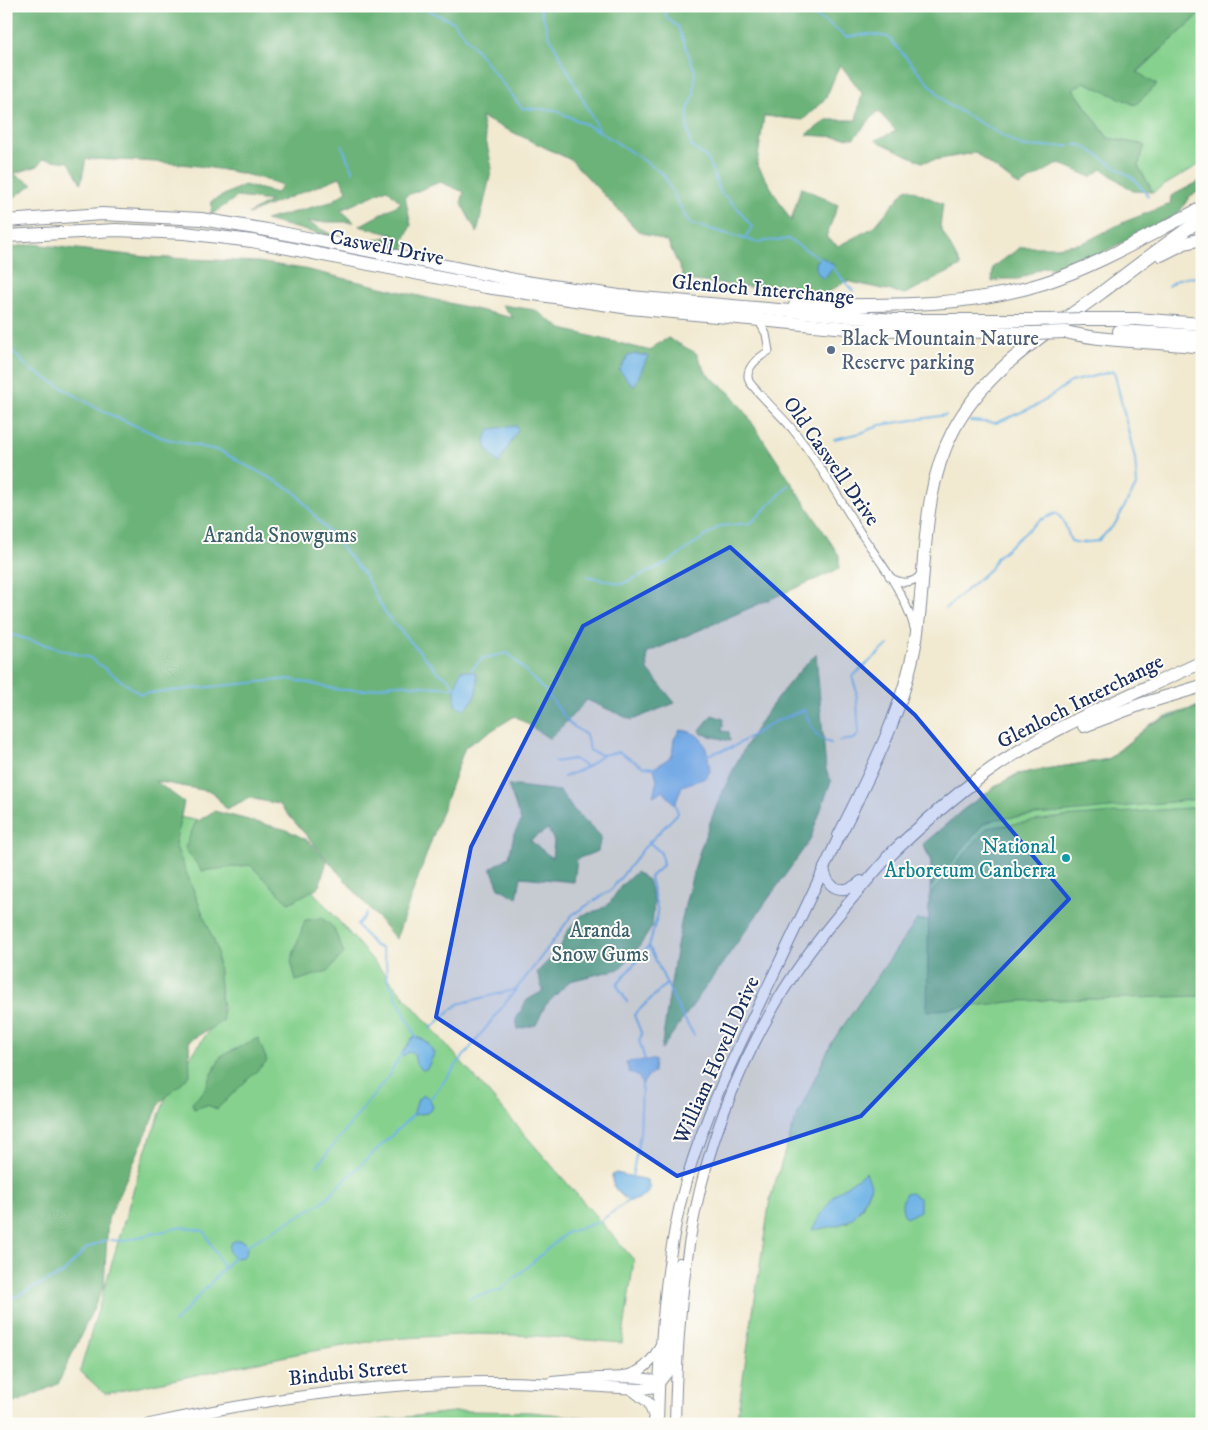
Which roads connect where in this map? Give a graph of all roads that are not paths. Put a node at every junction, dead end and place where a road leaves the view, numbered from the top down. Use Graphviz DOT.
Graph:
graph roads {
  1 [pos="1202,208"];
  2 [pos="1202,219"];
  3 [pos="6,220"];
  4 [pos="6,236"];
  5 [pos="1202,239"];
  6 [pos="460,269"];
  7 [pos="1112,284"];
  8 [pos="672,301"];
  9 [pos="759,321"];
  10 [pos="1202,324"];
  11 [pos="1066,332"];
  12 [pos="1202,336"];
  13 [pos="1202,347"];
  14 [pos="924,567"];
  15 [pos="887,574"];
  16 [pos="916,638"];
  17 [pos="1202,662"];
  18 [pos="1202,686"];
  19 [pos="954,797"];
  20 [pos="840,836"];
  21 [pos="888,857"];
  22 [pos="824,868"];
  23 [pos="690,1231"];
  24 [pos="660,1346"];
  25 [pos="608,1378"];
  26 [pos="552,1382"];
  27 [pos="659,1383"];
  28 [pos="631,1389"];
  29 [pos="676,1393"];
  30 [pos="150,1424"];
  31 [pos="657,1424"];
  32 [pos="675,1424"];
  1 -- 8 [label="highway"];
  2 -- 7 [label="highway"];
  3 -- 6 [label="highway, Caswell Drive"];
  4 -- 9 [label="highway, Caswell Drive"];
  5 -- 7 [label="highway"];
  6 -- 8 [label="highway, Glenloch Interchange"];
  7 -- 14 [label="highway"];
  8 -- 10 [label="highway, Glenloch Interchange, bridge"];
  9 -- 11 [label="highway, Glenloch Interchange, bridge"];
  9 -- 15 [label="street, Old Caswell Drive"];
  11 -- 12 [label="highway, Glenloch Interchange"];
  11 -- 13 [label="highway"];
  14 -- 15 [label="street"];
  14 -- 16 [label="highway"];
  15 -- 16 [label="street, Old Caswell Drive"];
  16 -- 20 [label="highway"];
  17 -- 19 [label="highway, Glenloch Interchange"];
  18 -- 19 [label="highway"];
  19 -- 21 [label="highway, Glenloch Interchange"];
  20 -- 22 [label="main road"];
  21 -- 22 [label="main road"];
  21 -- 23 [label="main road, William Hovell Drive"];
  22 -- 24 [label="main road, William Hovell Drive"];
  23 -- 27 [label="main road"];
  23 -- 29 [label="main road, William Hovell Drive"];
  24 -- 25 [label="main road"];
  24 -- 27 [label="main road, William Hovell Drive"];
  25 -- 26 [label="main road, Bindubi Street"];
  25 -- 27 [label="main road, Bindubi Street"];
  26 -- 28 [label="main road, Bindubi Street"];
  26 -- 30 [label="main road, Bindubi Street"];
  27 -- 28 [label="main road, Bindubi Street"];
  27 -- 29 [label="main road"];
  27 -- 31 [label="main road, William Hovell Drive"];
  28 -- 31 [label="main road"];
  29 -- 32 [label="main road, William Hovell Drive"];
}
